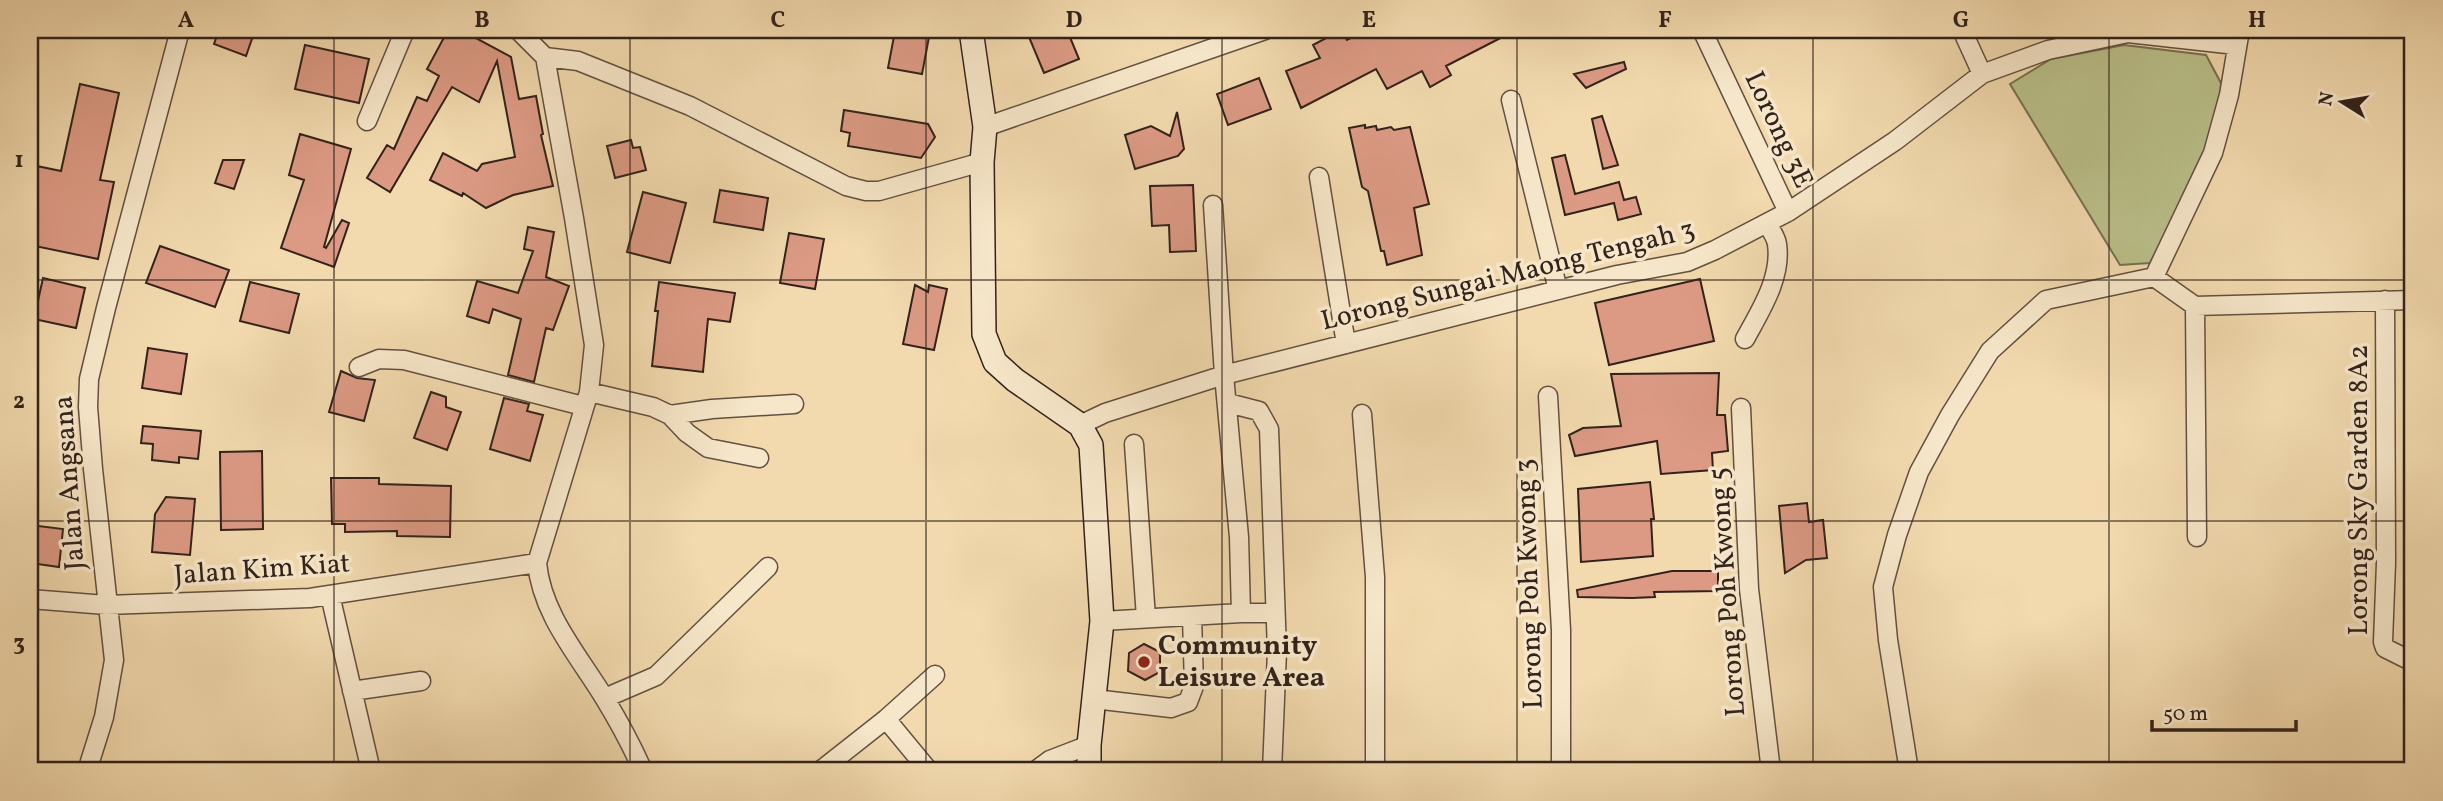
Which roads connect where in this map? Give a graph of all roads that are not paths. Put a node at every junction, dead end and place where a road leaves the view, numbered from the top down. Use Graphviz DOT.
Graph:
graph roads {
  1 [pos="180,30"];
  2 [pos="404,30"];
  3 [pos="518,30"];
  4 [pos="971,30"];
  5 [pos="1265,30"];
  6 [pos="1962,30"];
  7 [pos="1703,32"];
  8 [pos="2238,38"];
  9 [pos="545,57"];
  10 [pos="1982,74"];
  11 [pos="1511,100"];
  12 [pos="367,121"];
  13 [pos="985,127"];
  14 [pos="982,162"];
  15 [pos="1318,177"];
  16 [pos="1213,205"];
  17 [pos="1788,212"];
  18 [pos="1767,224"];
  19 [pos="2154,277"];
  20 [pos="1558,290"];
  21 [pos="2385,300"];
  22 [pos="2413,300"];
  23 [pos="2195,306"];
  24 [pos="1745,339"];
  25 [pos="1346,344"];
  26 [pos="359,368"];
  27 [pos="1224,375"];
  28 [pos="1548,396"];
  29 [pos="586,399"];
  30 [pos="1228,403"];
  31 [pos="794,404"];
  32 [pos="1741,408"];
  33 [pos="1362,414"];
  34 [pos="670,415"];
  35 [pos="1080,425"];
  36 [pos="1134,444"];
  37 [pos="759,458"];
  38 [pos="2197,537"];
  39 [pos="537,563"];
  40 [pos="768,566"];
  41 [pos="330,595"];
  42 [pos="30,599"];
  43 [pos="106,605"];
  44 [pos="1241,613"];
  45 [pos="1275,613"];
  46 [pos="1192,616"];
  47 [pos="1146,618"];
  48 [pos="1102,621"];
  49 [pos="2413,662"];
  50 [pos="935,675"];
  51 [pos="421,681"];
  52 [pos="352,691"];
  53 [pos="605,698"];
  54 [pos="1094,699"];
  55 [pos="886,719"];
  56 [pos="1089,746"];
  57 [pos="87,771"];
  58 [pos="371,771"];
  59 [pos="643,771"];
  60 [pos="820,771"];
  61 [pos="929,771"];
  62 [pos="1035,771"];
  63 [pos="1089,771"];
  64 [pos="1272,771"];
  65 [pos="1375,771"];
  66 [pos="1561,771"];
  67 [pos="1771,771"];
  68 [pos="1909,771"];
  1 -- 43 [label="street, Jalan Angsana"];
  2 -- 12 [label="street"];
  3 -- 9 [label="street"];
  4 -- 13 [label="street"];
  5 -- 13 [label="street"];
  6 -- 10 [label="street"];
  7 -- 17 [label="street, Lorong 3E"];
  8 -- 10 [label="street, Lorong Sungai Maong Tengah 3"];
  8 -- 19 [label="street"];
  9 -- 14 [label="street"];
  9 -- 29 [label="street"];
  10 -- 17 [label="street, Lorong Sungai Maong Tengah 3"];
  11 -- 20 [label="street"];
  13 -- 14 [label="street"];
  14 -- 35 [label="street"];
  15 -- 25 [label="street"];
  16 -- 27 [label="street"];
  17 -- 18 [label="street, Lorong Sungai Maong Tengah 3"];
  18 -- 20 [label="street, Lorong Sungai Maong Tengah 3"];
  18 -- 24 [label="street"];
  19 -- 23 [label="street"];
  19 -- 68 [label="street"];
  20 -- 25 [label="street, Lorong Sungai Maong Tengah 3"];
  21 -- 22 [label="street"];
  21 -- 23 [label="street"];
  21 -- 49 [label="street, Lorong Sky Garden 8A2"];
  23 -- 38 [label="street"];
  25 -- 27 [label="street, Lorong Sungai Maong Tengah 3"];
  26 -- 29 [label="street"];
  27 -- 30 [label="street"];
  27 -- 35 [label="street, Lorong Sungai Maong Tengah 3"];
  28 -- 66 [label="street, Lorong Poh Kwong 3"];
  29 -- 34 [label="street"];
  29 -- 39 [label="street"];
  30 -- 44 [label="street"];
  30 -- 45 [label="street"];
  31 -- 34 [label="street"];
  32 -- 67 [label="street, Lorong Poh Kwong 5"];
  33 -- 65 [label="street"];
  34 -- 37 [label="street"];
  35 -- 48 [label="street"];
  36 -- 47 [label="street"];
  39 -- 41 [label="street, Jalan Kim Kiat"];
  39 -- 53 [label="street"];
  40 -- 53 [label="street"];
  41 -- 43 [label="street, Jalan Kim Kiat"];
  41 -- 52 [label="street"];
  42 -- 43 [label="street, Jalan Kim Kiat"];
  43 -- 57 [label="street, Jalan Angsana"];
  44 -- 45 [label="street"];
  44 -- 46 [label="street"];
  45 -- 64 [label="street"];
  46 -- 47 [label="street"];
  46 -- 54 [label="street"];
  47 -- 48 [label="street"];
  48 -- 54 [label="street"];
  50 -- 55 [label="street"];
  51 -- 52 [label="street"];
  52 -- 58 [label="street"];
  53 -- 59 [label="street"];
  54 -- 56 [label="street"];
  55 -- 60 [label="street"];
  55 -- 61 [label="street"];
  56 -- 62 [label="street"];
  56 -- 63 [label="street"];
}
